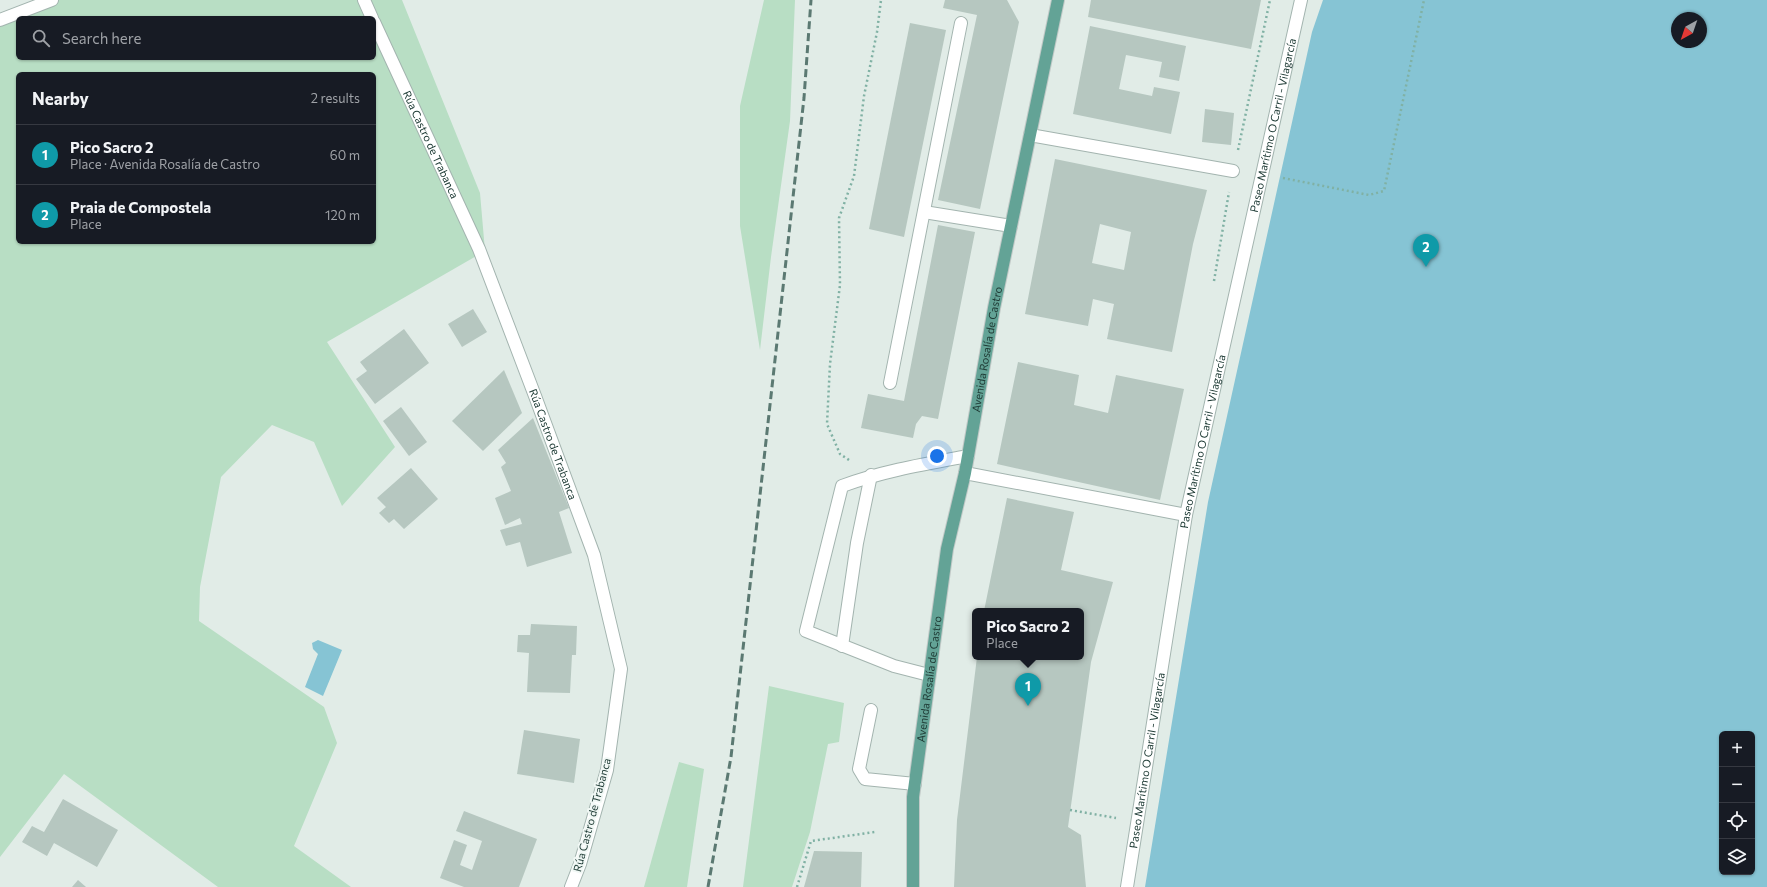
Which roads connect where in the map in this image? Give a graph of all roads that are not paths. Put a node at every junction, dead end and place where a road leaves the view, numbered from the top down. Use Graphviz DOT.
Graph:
graph roads {
  1 [pos="52,0"];
  2 [pos="364,0"];
  3 [pos="1058,0"];
  4 [pos="1301,0"];
  5 [pos="371,16"];
  6 [pos="0,20"];
  7 [pos="961,23"];
  8 [pos="376,26"];
  9 [pos="1030,135"];
  10 [pos="1232,171"];
  11 [pos="924,212"];
  12 [pos="1011,226"];
  13 [pos="890,383"];
  14 [pos="968,456"];
  15 [pos="965,473"];
  16 [pos="871,475"];
  17 [pos="1186,515"];
  18 [pos="842,646"];
  19 [pos="929,676"];
  20 [pos="871,710"];
  21 [pos="915,784"];
  22 [pos="572,887"];
  23 [pos="913,887"];
  24 [pos="1127,887"];
  1 -- 6 [label="street"];
  2 -- 5 [label="street"];
  3 -- 9 [label="main road, Avenida Rosalía de Castro"];
  4 -- 17 [label="street, Paseo Marítimo O Carril - Vilagarcía"];
  7 -- 11 [label="street"];
  8 -- 22 [label="street, Rúa Castro de Trabanca"];
  9 -- 10 [label="street"];
  9 -- 12 [label="main road, Avenida Rosalía de Castro"];
  11 -- 12 [label="street"];
  11 -- 13 [label="street"];
  12 -- 14 [label="main road, Avenida Rosalía de Castro"];
  14 -- 15 [label="main road, Avenida Rosalía de Castro"];
  14 -- 16 [label="street"];
  15 -- 17 [label="street"];
  15 -- 19 [label="main road, Avenida Rosalía de Castro"];
  16 -- 18 [label="street"];
  16 -- 18 [label="street"];
  17 -- 24 [label="street, Paseo Marítimo O Carril - Vilagarcía"];
  18 -- 19 [label="street"];
  19 -- 21 [label="main road, Avenida Rosalía de Castro"];
  20 -- 21 [label="street"];
  21 -- 23 [label="main road, Avenida Rosalía de Castro"];
}
